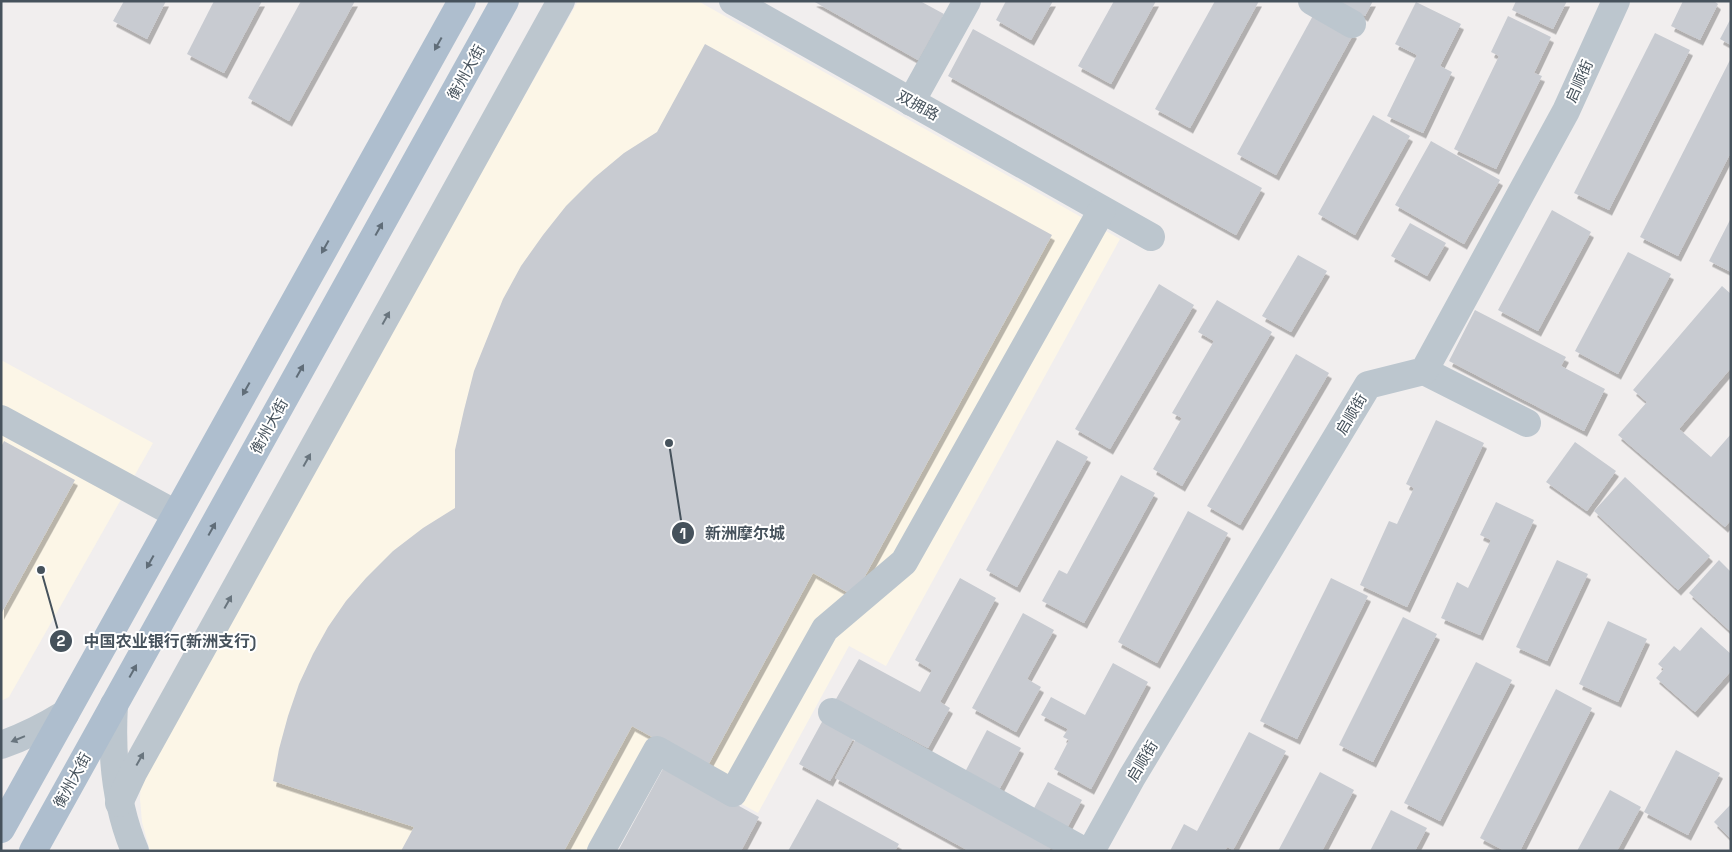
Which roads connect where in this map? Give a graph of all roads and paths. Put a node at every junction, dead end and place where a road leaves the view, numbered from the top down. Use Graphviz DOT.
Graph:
graph roads {
  1 [pos="462,1"];
  2 [pos="505,1"];
  3 [pos="561,1"];
  4 [pos="733,1"];
  5 [pos="967,1"];
  6 [pos="1312,1"];
  7 [pos="1616,1"];
  8 [pos="1352,24"];
  9 [pos="911,102"];
  10 [pos="1102,210"];
  11 [pos="1150,237"];
  12 [pos="1424,371"];
  13 [pos="1,419"];
  14 [pos="1526,423"];
  15 [pos="176,514"];
  16 [pos="114,705"];
  17 [pos="832,712"];
  18 [pos="65,714"];
  19 [pos="1,745"];
  20 [pos="119,803"];
  21 [pos="2,824"];
  22 [pos="42,848"];
  23 [pos="135,851"];
  24 [pos="601,851"];
  25 [pos="1084,851"];
  26 [pos="1091,851"];
  1 -- 15 [label="main road, one-way"];
  16 -- 2 [label="main road, 衡州大街, one-way"];
  20 -- 3 [label="street, one-way"];
  4 -- 9 [label="street, 双拥路"];
  5 -- 9 [label="street"];
  6 -- 8 [label="street"];
  7 -- 12 [label="street, 启顺街"];
  9 -- 10 [label="street, 双拥路"];
  10 -- 11 [label="street, 双拥路"];
  10 -- 24 [label="street"];
  12 -- 14 [label="street"];
  12 -- 26 [label="street, 启顺街"];
  13 -- 15 [label="street"];
  15 -- 18 [label="main road, one-way"];
  16 -- 20 [label="street"];
  16 -- 22 [label="main road, 衡州大街"];
  17 -- 25 [label="street"];
  18 -- 19 [label="street, one-way"];
  18 -- 21 [label="main road"];
  20 -- 23 [label="street"];
  21 -- 22 [label="main road"];
}
